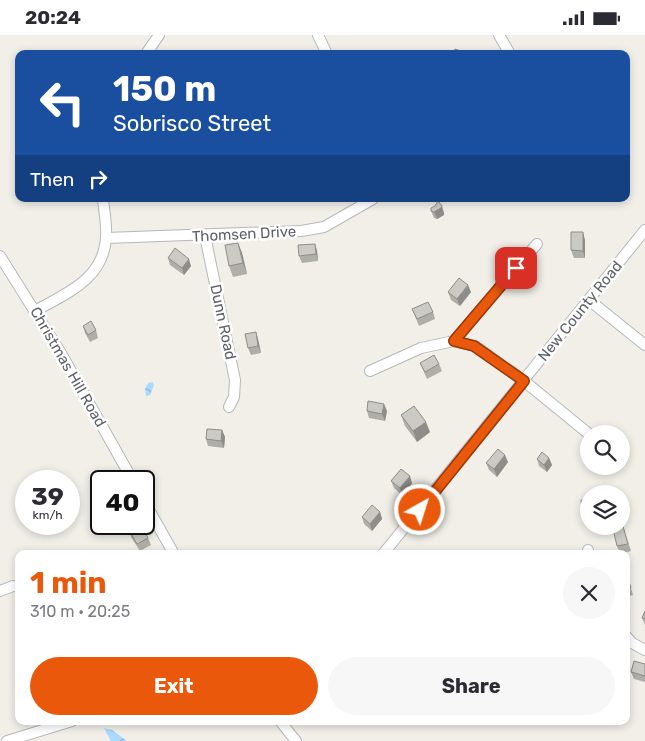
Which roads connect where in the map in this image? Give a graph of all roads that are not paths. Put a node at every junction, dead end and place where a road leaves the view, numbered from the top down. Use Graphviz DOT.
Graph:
graph roads {
  1 [pos="159,35"];
  2 [pos="318,35"];
  3 [pos="499,35"];
  4 [pos="149,50"];
  5 [pos="325,50"];
  6 [pos="508,50"];
  7 [pos="103,202"];
  8 [pos="368,202"];
  9 [pos="645,230"];
  10 [pos="205,236"];
  11 [pos="106,238"];
  12 [pos="537,244"];
  13 [pos="0,256"];
  14 [pos="589,300"];
  15 [pos="35,311"];
  16 [pos="454,341"];
  17 [pos="645,345"];
  18 [pos="370,371"];
  19 [pos="524,381"];
  20 [pos="229,407"];
  21 [pos="580,427"];
  22 [pos="127,470"];
  23 [pos="155,520"];
  24 [pos="172,550"];
  25 [pos="386,550"];
  26 [pos="13,586"];
  27 [pos="0,591"];
  28 [pos="630,641"];
  29 [pos="645,650"];
  30 [pos="59,725"];
  31 [pos="283,725"];
  32 [pos="7,741"];
  33 [pos="296,741"];
  1 -- 4 [label="street"];
  2 -- 5 [label="street"];
  3 -- 6 [label="street"];
  7 -- 11 [label="street"];
  8 -- 10 [label="street, Thomsen Drive"];
  9 -- 14 [label="street, New County Road"];
  10 -- 11 [label="street, Thomsen Drive"];
  10 -- 20 [label="street, Dunn Road"];
  11 -- 15 [label="street"];
  12 -- 16 [label="street"];
  13 -- 15 [label="street, Christmas Hill Road"];
  14 -- 17 [label="street"];
  14 -- 19 [label="street, New County Road"];
  15 -- 22 [label="street, Christmas Hill Road"];
  16 -- 18 [label="street"];
  16 -- 19 [label="street"];
  19 -- 21 [label="street"];
  19 -- 25 [label="street, New County Road"];
  23 -- 24 [label="street"];
  26 -- 27 [label="street"];
  28 -- 29 [label="street"];
  30 -- 32 [label="street"];
  31 -- 33 [label="street"];
}
